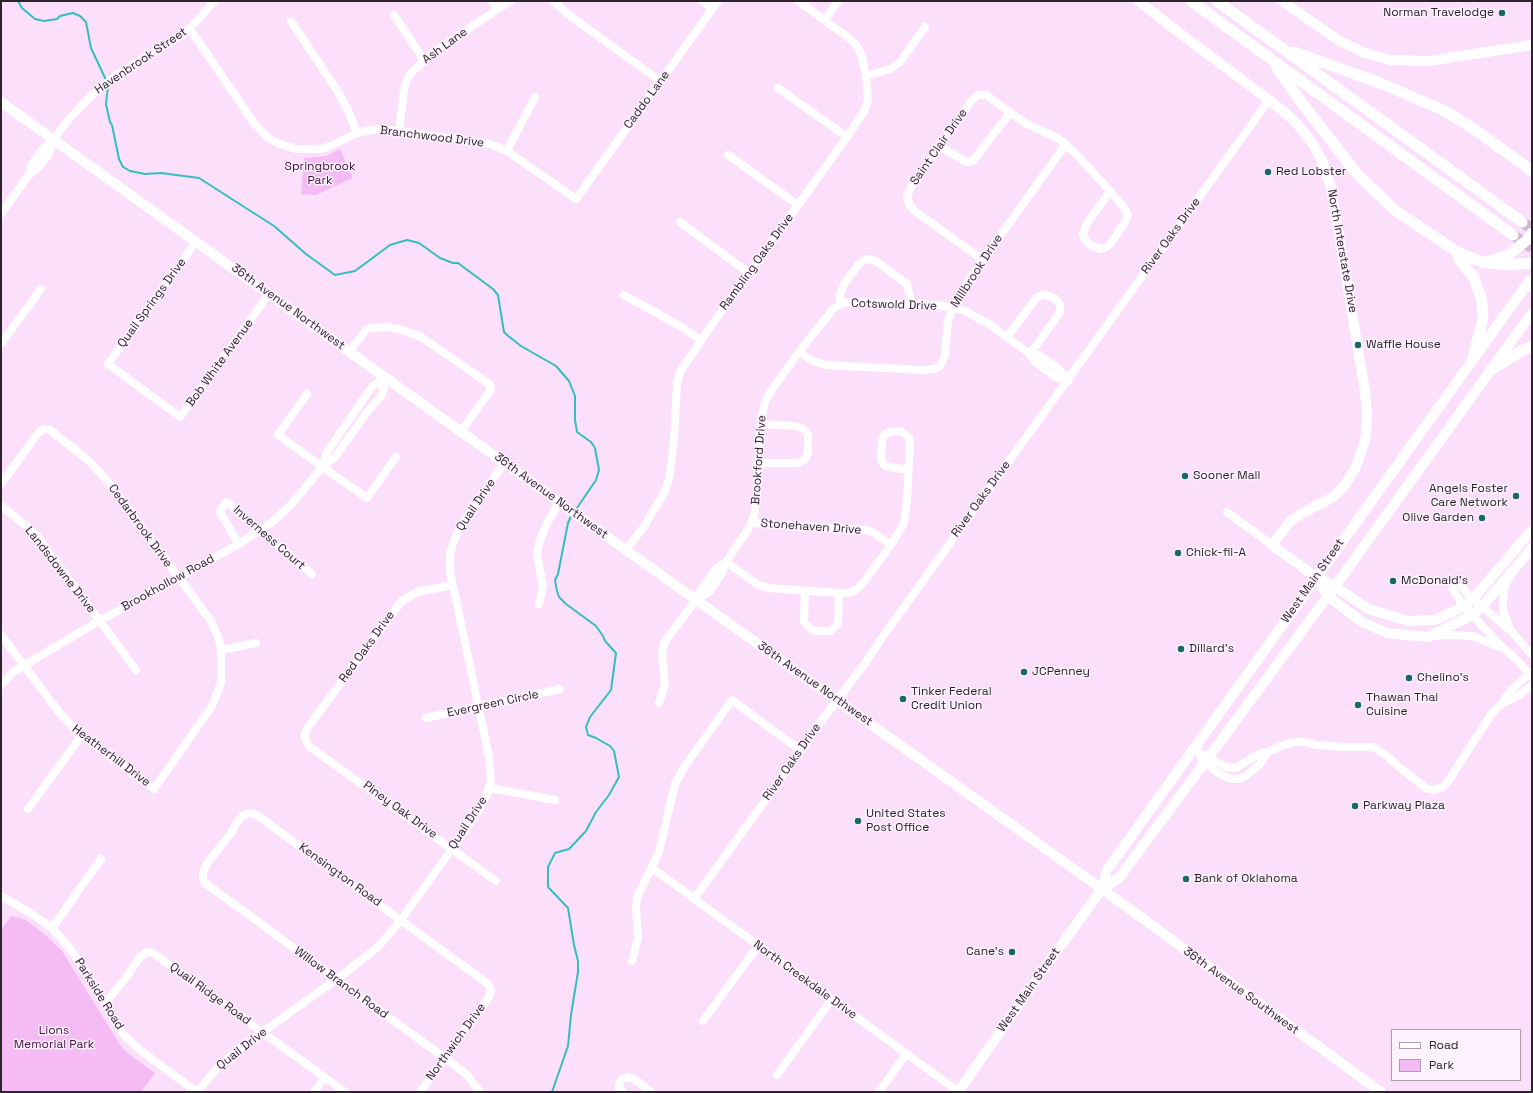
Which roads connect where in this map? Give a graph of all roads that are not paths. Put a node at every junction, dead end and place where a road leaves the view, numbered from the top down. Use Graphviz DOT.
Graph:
graph roads {
  1 [pos="214,1"];
  2 [pos="492,1"];
  3 [pos="510,1"];
  4 [pos="554,1"];
  5 [pos="702,1"];
  6 [pos="718,1"];
  7 [pos="798,1"];
  8 [pos="838,1"];
  9 [pos="1139,1"];
  10 [pos="1191,1"];
  11 [pos="1217,1"];
  12 [pos="1282,1"];
  13 [pos="498,9"];
  14 [pos="712,9"];
  15 [pos="394,15"];
  16 [pos="824,20"];
  17 [pos="290,21"];
  18 [pos="925,27"];
  19 [pos="190,29"];
  20 [pos="1532,45"];
  21 [pos="1282,48"];
  22 [pos="424,60"];
  23 [pos="1272,60"];
  24 [pos="866,76"];
  25 [pos="660,81"];
  26 [pos="778,88"];
  27 [pos="535,97"];
  28 [pos="1269,100"];
  29 [pos="1,102"];
  30 [pos="1010,113"];
  31 [pos="399,131"];
  32 [pos="357,133"];
  33 [pos="847,137"];
  34 [pos="53,140"];
  35 [pos="1066,144"];
  36 [pos="940,146"];
  37 [pos="507,151"];
  38 [pos="728,156"];
  39 [pos="1521,162"];
  40 [pos="1532,167"];
  41 [pos="1532,171"];
  42 [pos="1110,191"];
  43 [pos="576,199"];
  44 [pos="798,205"];
  45 [pos="1,214"];
  46 [pos="680,222"];
  47 [pos="1522,222"];
  48 [pos="1532,233"];
  49 [pos="1513,235"];
  50 [pos="196,242"];
  51 [pos="1456,251"];
  52 [pos="983,260"];
  53 [pos="1483,262"];
  54 [pos="1532,263"];
  55 [pos="749,273"];
  56 [pos="1530,282"];
  57 [pos="41,290"];
  58 [pos="269,294"];
  59 [pos="624,295"];
  60 [pos="840,304"];
  61 [pos="912,305"];
  62 [pos="952,308"];
  63 [pos="1532,313"];
  64 [pos="1007,337"];
  65 [pos="701,340"];
  66 [pos="1,344"];
  67 [pos="1532,346"];
  68 [pos="349,352"];
  69 [pos="799,352"];
  70 [pos="1030,354"];
  71 [pos="1472,361"];
  72 [pos="108,364"];
  73 [pos="1491,370"];
  74 [pos="386,377"];
  75 [pos="1068,381"];
  76 [pos="307,394"];
  77 [pos="760,424"];
  78 [pos="461,431"];
  79 [pos="396,457"];
  80 [pos="504,463"];
  81 [pos="758,463"];
  82 [pos="322,466"];
  83 [pos="908,470"];
  84 [pos="1,484"];
  85 [pos="560,502"];
  86 [pos="1,506"];
  87 [pos="1226,512"];
  88 [pos="752,522"];
  89 [pos="259,530"];
  90 [pos="1532,530"];
  91 [pos="239,544"];
  92 [pos="891,545"];
  93 [pos="1272,545"];
  94 [pos="1532,548"];
  95 [pos="626,550"];
  96 [pos="726,562"];
  97 [pos="1512,571"];
  98 [pos="312,574"];
  99 [pos="1316,577"];
  100 [pos="178,578"];
  101 [pos="453,585"];
  102 [pos="1335,586"];
  103 [pos="1462,586"];
  104 [pos="1454,589"];
  105 [pos="805,591"];
  106 [pos="839,593"];
  107 [pos="1328,596"];
  108 [pos="1473,599"];
  109 [pos="696,600"];
  110 [pos="539,604"];
  111 [pos="1465,606"];
  112 [pos="1482,608"];
  113 [pos="1472,615"];
  114 [pos="99,621"];
  115 [pos="1512,632"];
  116 [pos="1,635"];
  117 [pos="1428,637"];
  118 [pos="256,643"];
  119 [pos="221,650"];
  120 [pos="1510,653"];
  121 [pos="1532,655"];
  122 [pos="24,666"];
  123 [pos="136,670"];
  124 [pos="1531,673"];
  125 [pos="1,685"];
  126 [pos="1532,685"];
  127 [pos="560,689"];
  128 [pos="836,699"];
  129 [pos="659,703"];
  130 [pos="1501,705"];
  131 [pos="478,707"];
  132 [pos="426,718"];
  133 [pos="81,736"];
  134 [pos="305,738"];
  135 [pos="1194,750"];
  136 [pos="801,751"];
  137 [pos="1207,760"];
  138 [pos="490,788"];
  139 [pos="154,789"];
  140 [pos="555,800"];
  141 [pos="28,810"];
  142 [pos="452,849"];
  143 [pos="101,859"];
  144 [pos="652,868"];
  145 [pos="203,876"];
  146 [pos="496,881"];
  147 [pos="1102,888"];
  148 [pos="1,896"];
  149 [pos="694,899"];
  150 [pos="401,920"];
  151 [pos="52,928"];
  152 [pos="758,946"];
  153 [pos="632,961"];
  154 [pos="336,979"];
  155 [pos="491,990"];
  156 [pos="832,1000"];
  157 [pos="105,1003"];
  158 [pos="703,1021"];
  159 [pos="263,1032"];
  160 [pos="906,1054"];
  161 [pos="445,1058"];
  162 [pos="777,1075"];
  163 [pos="325,1077"];
  164 [pos="197,1092"];
  165 [pos="314,1092"];
  166 [pos="345,1092"];
  167 [pos="420,1092"];
  168 [pos="480,1092"];
  169 [pos="623,1092"];
  170 [pos="651,1092"];
  171 [pos="879,1092"];
  172 [pos="959,1092"];
  173 [pos="1381,1092"];
  1 -- 19 [label="street, Havenbrook Street"];
  2 -- 13 [label="street"];
  3 -- 13 [label="street, Ash Lane"];
  4 -- 25 [label="street"];
  5 -- 14 [label="street"];
  6 -- 14 [label="street, Caddo Lane"];
  7 -- 16 [label="street, Rambling Oaks Drive"];
  8 -- 16 [label="street"];
  9 -- 28 [label="main road, North Interstate Drive"];
  10 -- 23 [label="highway"];
  11 -- 21 [label="highway"];
  12 -- 20 [label="main road"];
  13 -- 22 [label="street, Ash Lane"];
  14 -- 25 [label="street, Caddo Lane"];
  15 -- 22 [label="street"];
  16 -- 24 [label="street, Rambling Oaks Drive"];
  17 -- 32 [label="street"];
  18 -- 24 [label="street"];
  19 -- 32 [label="street, Branchwood Drive"];
  19 -- 34 [label="street, Havenbrook Street"];
  21 -- 39 [label="highway"];
  21 -- 47 [label="highway"];
  22 -- 31 [label="street, Ash Lane"];
  23 -- 49 [label="highway"];
  23 -- 51 [label="highway"];
  24 -- 33 [label="street, Rambling Oaks Drive"];
  25 -- 43 [label="street, Caddo Lane"];
  26 -- 33 [label="street"];
  27 -- 37 [label="street"];
  28 -- 75 [label="street, River Oaks Drive"];
  28 -- 93 [label="main road, North Interstate Drive"];
  29 -- 34 [label="main road, 36th Avenue Northwest"];
  30 -- 35 [label="street"];
  30 -- 36 [label="street"];
  30 -- 36 [label="street, Saint Clair Drive"];
  31 -- 32 [label="street, Branchwood Drive"];
  31 -- 37 [label="street, Branchwood Drive"];
  33 -- 44 [label="street, Rambling Oaks Drive"];
  34 -- 45 [label="street, Havenbrook Street"];
  34 -- 50 [label="main road, 36th Avenue Northwest"];
  35 -- 42 [label="street"];
  35 -- 52 [label="street, Millbrook Drive"];
  36 -- 52 [label="street, Saint Clair Drive"];
  37 -- 43 [label="street, Branchwood Drive"];
  38 -- 44 [label="street"];
  39 -- 40 [label="highway"];
  39 -- 41 [label="highway"];
  42 -- 42 [label="street"];
  44 -- 55 [label="street, Rambling Oaks Drive"];
  46 -- 55 [label="street"];
  48 -- 53 [label="highway"];
  50 -- 58 [label="main road, 36th Avenue Northwest"];
  50 -- 72 [label="street, Quail Springs Drive"];
  51 -- 53 [label="highway"];
  51 -- 71 [label="highway"];
  52 -- 62 [label="street, Millbrook Drive"];
  53 -- 54 [label="highway"];
  55 -- 65 [label="street, Rambling Oaks Drive"];
  56 -- 71 [label="main road, West Main Street"];
  57 -- 66 [label="street"];
  58 -- 68 [label="main road, 36th Avenue Northwest"];
  58 -- 72 [label="street, Bob White Avenue"];
  59 -- 65 [label="street"];
  60 -- 61 [label="street, Cotswold Drive"];
  60 -- 61 [label="street"];
  60 -- 69 [label="street, Brookford Drive"];
  61 -- 62 [label="street, Cotswold Drive"];
  62 -- 64 [label="street, Cotswold Drive"];
  62 -- 69 [label="street, Millbrook Drive"];
  63 -- 73 [label="main road, West Main Street"];
  64 -- 70 [label="street, Cotswold Drive"];
  64 -- 70 [label="street"];
  65 -- 95 [label="street, Rambling Oaks Drive"];
  67 -- 73 [label="highway"];
  68 -- 74 [label="main road, 36th Avenue Northwest"];
  68 -- 78 [label="street"];
  69 -- 77 [label="street, Brookford Drive"];
  70 -- 75 [label="street, Cotswold Drive"];
  71 -- 99 [label="main road, West Main Street"];
  73 -- 102 [label="main road, West Main Street"];
  74 -- 78 [label="main road, 36th Avenue Northwest"];
  74 -- 82 [label="street, Brookhollow Road"];
  74 -- 82 [label="street, Brookhollow Road"];
  75 -- 128 [label="street, River Oaks Drive"];
  76 -- 82 [label="street"];
  77 -- 81 [label="street, Brookford Drive"];
  77 -- 81 [label="street"];
  78 -- 80 [label="main road, 36th Avenue Northwest"];
  79 -- 82 [label="street"];
  80 -- 85 [label="main road, 36th Avenue Northwest"];
  80 -- 101 [label="street, Quail Drive"];
  81 -- 88 [label="street, Brookford Drive"];
  82 -- 89 [label="street, Brookhollow Road"];
  83 -- 83 [label="street"];
  83 -- 92 [label="street"];
  84 -- 100 [label="street, Cedarbrook Drive"];
  85 -- 95 [label="main road, 36th Avenue Northwest"];
  85 -- 110 [label="street"];
  86 -- 114 [label="street, Landsdowne Drive"];
  87 -- 93 [label="street"];
  88 -- 92 [label="street, Stonehaven Drive"];
  88 -- 96 [label="street, Brookford Drive"];
  89 -- 91 [label="street, Brookhollow Road"];
  89 -- 91 [label="street, Inverness Court"];
  89 -- 98 [label="street, Inverness Court"];
  90 -- 108 [label="main road"];
  91 -- 100 [label="street, Brookhollow Road"];
  92 -- 106 [label="street"];
  93 -- 99 [label="main road"];
  94 -- 97 [label="main road"];
  95 -- 109 [label="main road, 36th Avenue Northwest"];
  96 -- 105 [label="street"];
  96 -- 109 [label="street, Brookford Drive"];
  97 -- 112 [label="main road"];
  97 -- 115 [label="street"];
  99 -- 102 [label="main road"];
  99 -- 107 [label="main road"];
  99 -- 135 [label="main road, West Main Street"];
  100 -- 114 [label="street, Brookhollow Road"];
  100 -- 119 [label="street, Cedarbrook Drive"];
  101 -- 131 [label="street, Quail Drive"];
  101 -- 134 [label="street, Red Oaks Drive"];
  102 -- 107 [label="main road, West Main Street"];
  102 -- 111 [label="main road"];
  103 -- 108 [label="street"];
  104 -- 111 [label="street"];
  105 -- 106 [label="street"];
  105 -- 106 [label="street"];
  107 -- 117 [label="main road"];
  107 -- 137 [label="main road, West Main Street"];
  108 -- 111 [label="main road"];
  108 -- 112 [label="street"];
  109 -- 128 [label="main road, 36th Avenue Northwest"];
  109 -- 129 [label="street, Brookford Drive"];
  111 -- 113 [label="street"];
  112 -- 113 [label="main road"];
  112 -- 115 [label="street"];
  113 -- 117 [label="main road"];
  113 -- 120 [label="street"];
  114 -- 122 [label="street, Brookhollow Road"];
  114 -- 123 [label="street, Landsdowne Drive"];
  115 -- 121 [label="street"];
  116 -- 122 [label="street, Heatherhill Drive"];
  117 -- 120 [label="street"];
  118 -- 119 [label="street"];
  119 -- 139 [label="street, Cedarbrook Drive"];
  120 -- 124 [label="street"];
  122 -- 125 [label="street, Brookhollow Road"];
  122 -- 133 [label="street, Heatherhill Drive"];
  124 -- 130 [label="street"];
  126 -- 130 [label="street"];
  127 -- 131 [label="street, Evergreen Circle"];
  128 -- 136 [label="street, River Oaks Drive"];
  128 -- 147 [label="main road, 36th Avenue Northwest"];
  130 -- 137 [label="street"];
  131 -- 132 [label="street, Evergreen Circle"];
  131 -- 138 [label="street, Quail Drive"];
  133 -- 139 [label="street, Heatherhill Drive"];
  133 -- 141 [label="street"];
  134 -- 142 [label="street, Piney Oak Drive"];
  135 -- 137 [label="street"];
  135 -- 147 [label="main road, West Main Street"];
  136 -- 144 [label="street"];
  136 -- 149 [label="street, River Oaks Drive"];
  137 -- 147 [label="main road, West Main Street"];
  138 -- 140 [label="street"];
  138 -- 142 [label="street, Quail Drive"];
  142 -- 146 [label="street, Piney Oak Drive"];
  142 -- 150 [label="street, Quail Drive"];
  143 -- 151 [label="street"];
  144 -- 149 [label="street, North Creekdale Drive"];
  144 -- 153 [label="street"];
  145 -- 150 [label="street, Kensington Road"];
  145 -- 154 [label="street, Willow Branch Road"];
  147 -- 172 [label="main road, West Main Street"];
  147 -- 173 [label="main road, 36th Avenue Southwest"];
  148 -- 151 [label="street, Parkside Road"];
  149 -- 152 [label="street, North Creekdale Drive"];
  150 -- 154 [label="street, Quail Drive"];
  150 -- 155 [label="street, Kensington Road"];
  151 -- 157 [label="street, Parkside Road"];
  152 -- 156 [label="street, North Creekdale Drive"];
  152 -- 158 [label="street"];
  154 -- 159 [label="street, Quail Drive"];
  154 -- 161 [label="street, Willow Branch Road"];
  155 -- 161 [label="street, Northwich Drive"];
  156 -- 160 [label="street, North Creekdale Drive"];
  156 -- 162 [label="street"];
  157 -- 159 [label="street, Quail Ridge Road"];
  157 -- 164 [label="street, Parkside Road"];
  159 -- 163 [label="street, Quail Ridge Road"];
  159 -- 164 [label="street, Quail Drive"];
  160 -- 171 [label="street"];
  160 -- 172 [label="street, North Creekdale Drive"];
  161 -- 167 [label="street, Northwich Drive"];
  161 -- 168 [label="street, Willow Branch Road"];
  163 -- 165 [label="street"];
  163 -- 166 [label="street, Quail Ridge Road"];
  169 -- 170 [label="street"];
}
